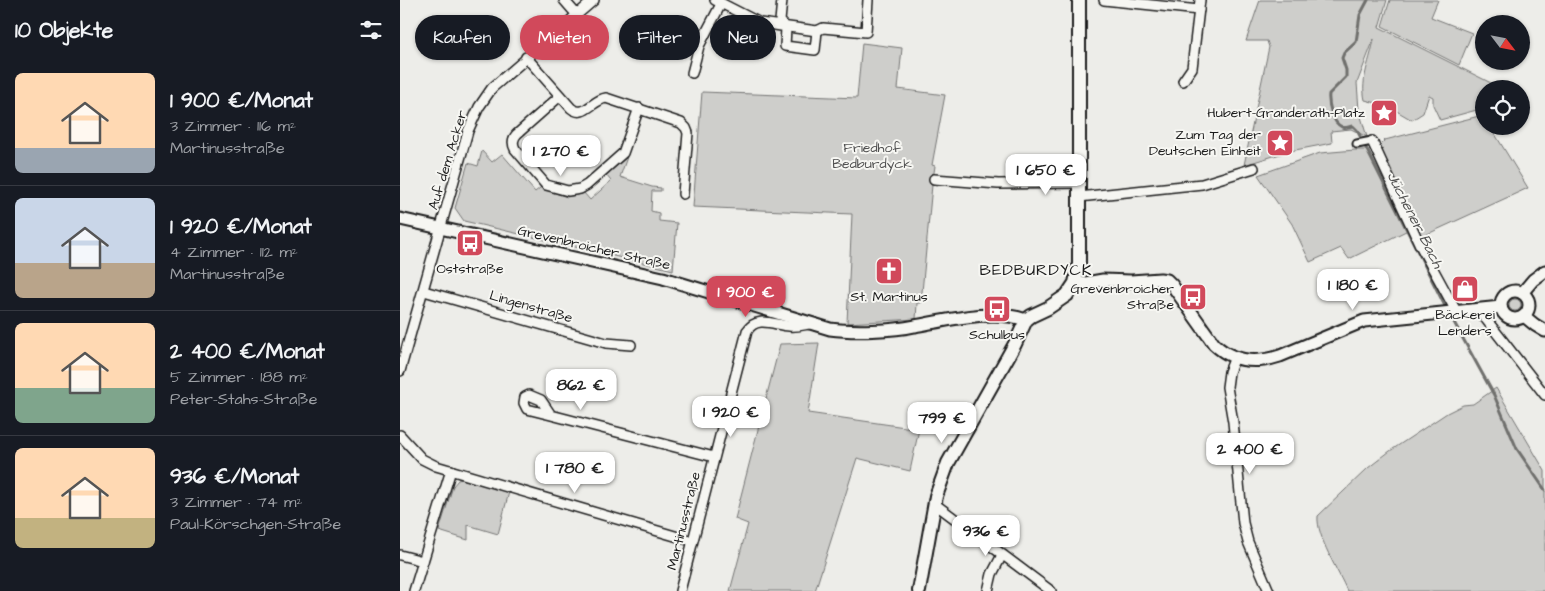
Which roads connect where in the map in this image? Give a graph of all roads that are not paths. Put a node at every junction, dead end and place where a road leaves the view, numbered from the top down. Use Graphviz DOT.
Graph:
graph roads {
  1 [pos="564,0"];
  2 [pos="594,0"];
  3 [pos="782,0"];
  4 [pos="868,0"];
  5 [pos="1079,0"];
  6 [pos="1104,0"];
  7 [pos="1200,0"];
  8 [pos="718,2"];
  9 [pos="1199,10"];
  10 [pos="577,15"];
  11 [pos="786,28"];
  12 [pos="817,31"];
  13 [pos="523,60"];
  14 [pos="529,60"];
  15 [pos="692,73"];
  16 [pos="1183,81"];
  17 [pos="560,96"];
  18 [pos="638,108"];
  19 [pos="1369,142"];
  20 [pos="1357,144"];
  21 [pos="1254,168"];
  22 [pos="934,180"];
  23 [pos="1078,183"];
  24 [pos="683,194"];
  25 [pos="1079,197"];
  26 [pos="400,220"];
  27 [pos="441,228"];
  28 [pos="1545,271"];
  29 [pos="1074,285"];
  30 [pos="424,291"];
  31 [pos="1522,293"];
  32 [pos="1501,307"];
  33 [pos="1478,309"];
  34 [pos="1451,312"];
  35 [pos="1524,316"];
  36 [pos="1026,320"];
  37 [pos="809,324"];
  38 [pos="1545,331"];
  39 [pos="631,344"];
  40 [pos="1235,357"];
  41 [pos="400,371"];
  42 [pos="1545,395"];
  43 [pos="551,415"];
  44 [pos="400,435"];
  45 [pos="714,457"];
  46 [pos="451,470"];
  47 [pos="935,504"];
  48 [pos="692,541"];
  49 [pos="400,555"];
  50 [pos="1002,555"];
  51 [pos="423,561"];
  52 [pos="414,591"];
  53 [pos="680,591"];
  54 [pos="919,591"];
  55 [pos="988,591"];
  56 [pos="1051,591"];
  57 [pos="1269,591"];
  1 -- 10 [label="street"];
  2 -- 10 [label="street, Auf dem Acker"];
  3 -- 11 [label="street"];
  4 -- 12 [label="street"];
  5 -- 23 [label="main road"];
  6 -- 9 [label="street"];
  7 -- 9 [label="street"];
  8 -- 11 [label="street"];
  8 -- 15 [label="street"];
  9 -- 16 [label="street"];
  11 -- 12 [label="street"];
  11 -- 12 [label="street"];
  13 -- 27 [label="street, Auf dem Acker"];
  14 -- 17 [label="street"];
  17 -- 18 [label="street"];
  17 -- 18 [label="street"];
  18 -- 24 [label="street"];
  19 -- 20 [label="street"];
  19 -- 34 [label="street"];
  21 -- 25 [label="street"];
  22 -- 23 [label="street"];
  23 -- 25 [label="main road"];
  25 -- 29 [label="main road"];
  26 -- 27 [label="street, Grevenbroicher Straße"];
  27 -- 30 [label="street"];
  27 -- 37 [label="street, Grevenbroicher Straße"];
  28 -- 31 [label="street"];
  29 -- 36 [label="main road"];
  29 -- 40 [label="street"];
  30 -- 39 [label="street, Lingenstraße"];
  30 -- 41 [label="street"];
  31 -- 32 [label="street"];
  31 -- 35 [label="street"];
  32 -- 33 [label="street"];
  32 -- 35 [label="street"];
  33 -- 34 [label="street"];
  33 -- 42 [label="street"];
  34 -- 40 [label="street"];
  35 -- 38 [label="street"];
  36 -- 37 [label="street, Grevenbroicher Straße"];
  36 -- 47 [label="main road"];
  37 -- 45 [label="street, Martinusstraße"];
  40 -- 57 [label="street"];
  43 -- 45 [label="street, Martinusstraße"];
  44 -- 46 [label="street"];
  45 -- 48 [label="street, Martinusstraße"];
  46 -- 48 [label="street"];
  46 -- 51 [label="street"];
  47 -- 50 [label="street"];
  47 -- 54 [label="main road"];
  48 -- 53 [label="street, Martinusstraße"];
  49 -- 51 [label="street"];
  50 -- 55 [label="street"];
  50 -- 56 [label="street"];
  51 -- 52 [label="street"];
}
